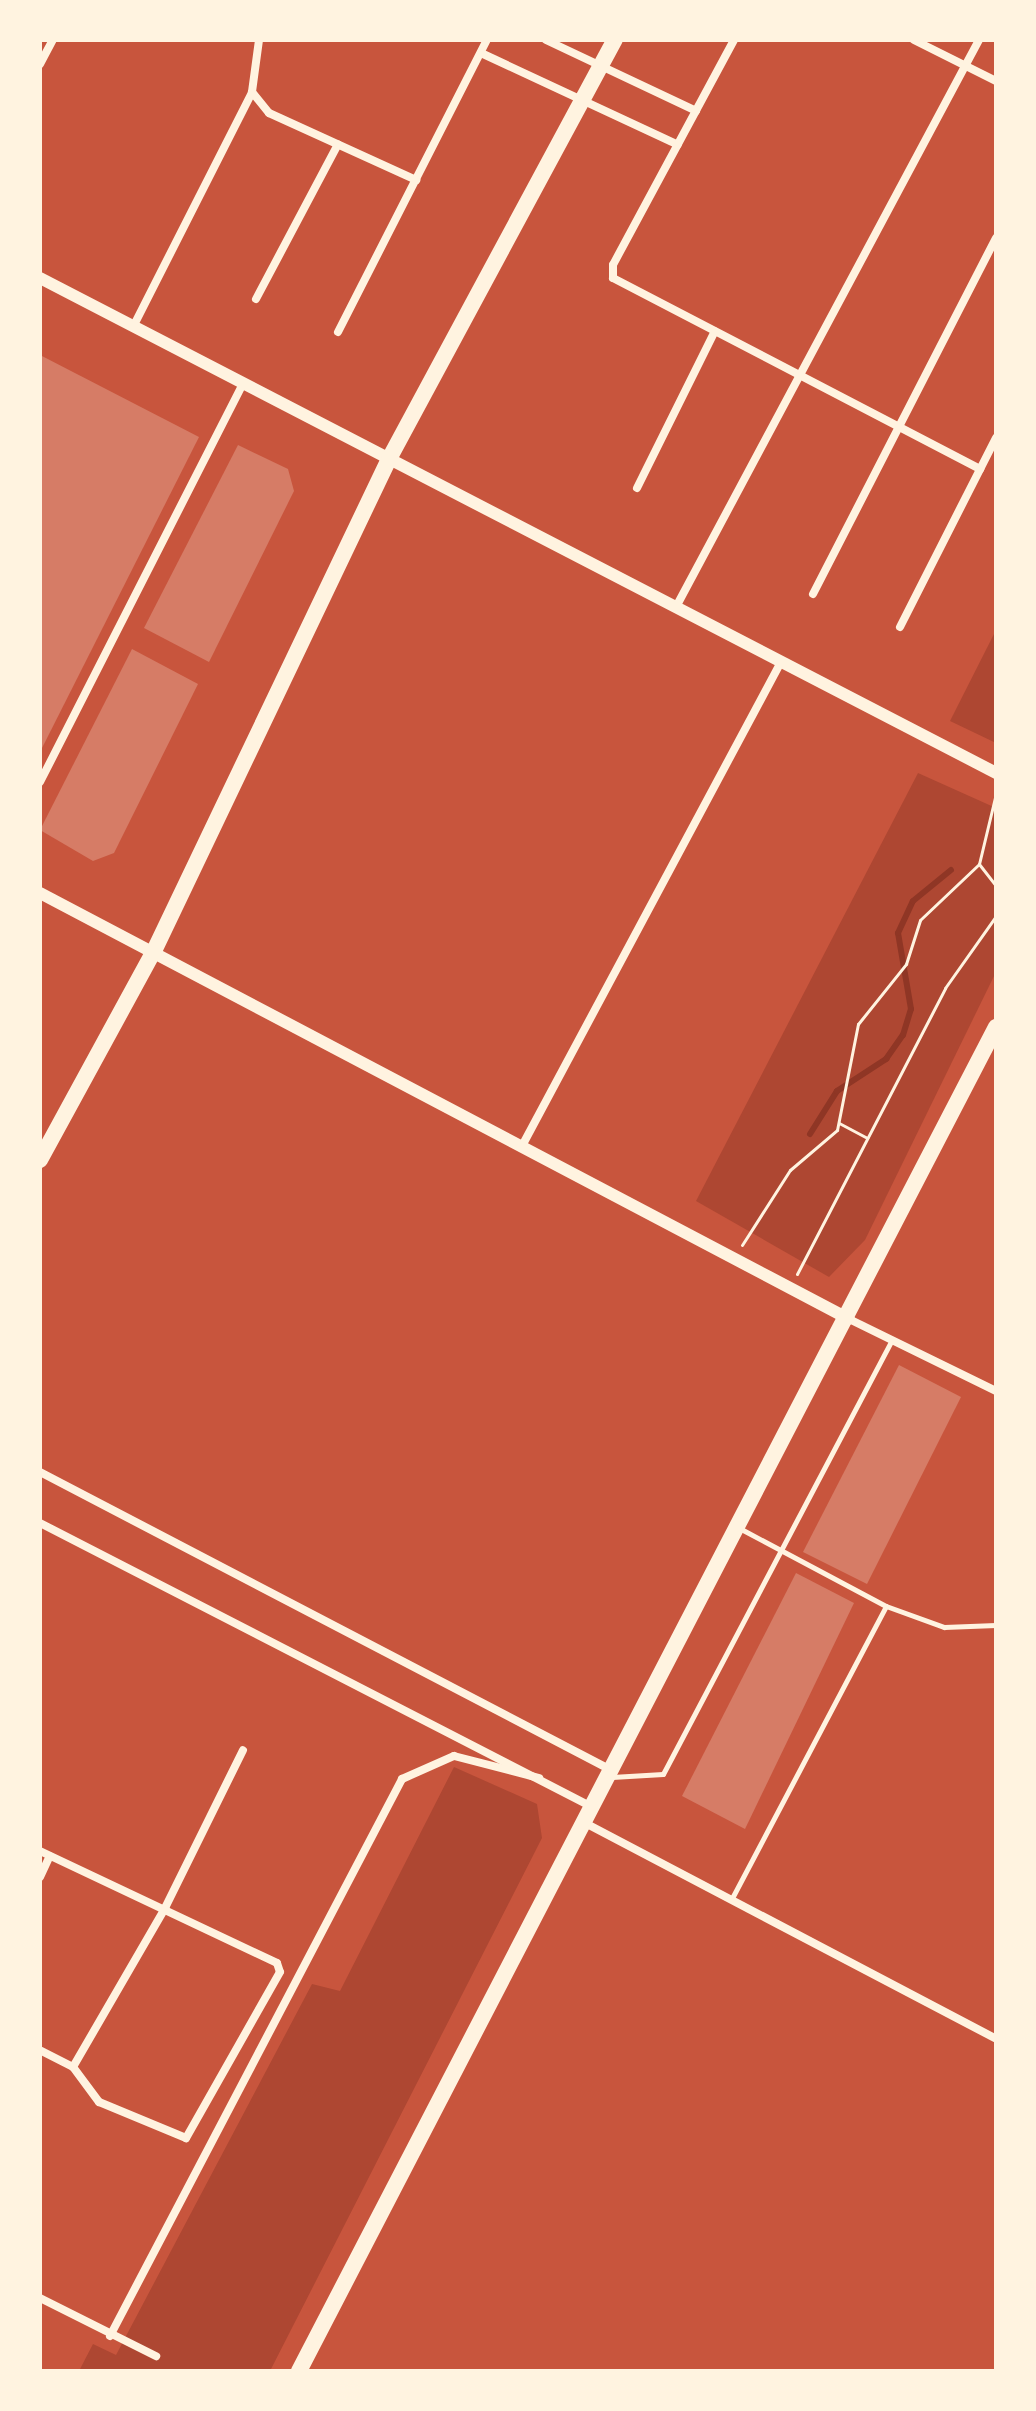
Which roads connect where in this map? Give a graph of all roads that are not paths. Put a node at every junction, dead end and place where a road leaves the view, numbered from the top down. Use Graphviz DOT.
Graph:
graph roads {
  1 [pos="53,40"];
  2 [pos="259,40"];
  3 [pos="487,40"];
  4 [pos="546,40"];
  5 [pos="615,40"];
  6 [pos="734,40"];
  7 [pos="914,40"];
  8 [pos="979,40"];
  9 [pos="481,53"];
  10 [pos="40,64"];
  11 [pos="966,66"];
  12 [pos="601,67"];
  13 [pos="996,81"];
  14 [pos="252,92"];
  15 [pos="583,101"];
  16 [pos="696,111"];
  17 [pos="338,144"];
  18 [pos="678,145"];
  19 [pos="416,180"];
  20 [pos="996,238"];
  21 [pos="40,278"];
  22 [pos="256,299"];
  23 [pos="133,327"];
  24 [pos="715,331"];
  25 [pos="338,332"];
  26 [pos="804,378"];
  27 [pos="243,384"];
  28 [pos="901,428"];
  29 [pos="996,438"];
  30 [pos="389,459"];
  31 [pos="980,469"];
  32 [pos="637,488"];
  33 [pos="813,594"];
  34 [pos="676,607"];
  35 [pos="900,627"];
  36 [pos="781,662"];
  37 [pos="996,773"];
  38 [pos="40,782"];
  39 [pos="40,893"];
  40 [pos="154,951"];
  41 [pos="996,1027"];
  42 [pos="522,1146"];
  43 [pos="40,1160"];
  44 [pos="849,1319"];
  45 [pos="892,1340"];
  46 [pos="996,1391"];
  47 [pos="40,1472"];
  48 [pos="40,1523"];
  49 [pos="740,1528"];
  50 [pos="780,1550"];
  51 [pos="886,1606"];
  52 [pos="996,1625"];
  53 [pos="243,1750"];
  54 [pos="613,1774"];
  55 [pos="539,1778"];
  56 [pos="591,1816"];
  57 [pos="40,1851"];
  58 [pos="50,1856"];
  59 [pos="40,1877"];
  60 [pos="731,1900"];
  61 [pos="165,1908"];
  62 [pos="996,2039"];
  63 [pos="40,2050"];
  64 [pos="73,2067"];
  65 [pos="40,2298"];
  66 [pos="110,2336"];
  67 [pos="156,2356"];
  68 [pos="299,2371"];
  1 -- 10 [label="street"];
  2 -- 14 [label="street"];
  3 -- 9 [label="street"];
  4 -- 12 [label="street"];
  5 -- 12 [label="main road"];
  6 -- 16 [label="street"];
  7 -- 11 [label="street"];
  8 -- 11 [label="street"];
  9 -- 15 [label="street"];
  9 -- 19 [label="street"];
  11 -- 13 [label="street"];
  11 -- 26 [label="street"];
  12 -- 15 [label="main road"];
  12 -- 16 [label="street"];
  14 -- 17 [label="street"];
  14 -- 23 [label="street"];
  15 -- 18 [label="street"];
  15 -- 30 [label="main road"];
  16 -- 18 [label="street"];
  17 -- 19 [label="street"];
  17 -- 22 [label="street"];
  18 -- 24 [label="street"];
  19 -- 25 [label="street"];
  20 -- 28 [label="street"];
  21 -- 23 [label="street"];
  23 -- 27 [label="street"];
  24 -- 26 [label="street"];
  24 -- 32 [label="street"];
  26 -- 28 [label="street"];
  26 -- 34 [label="street"];
  27 -- 30 [label="street"];
  27 -- 38 [label="street"];
  28 -- 31 [label="street"];
  28 -- 33 [label="street"];
  29 -- 31 [label="street"];
  30 -- 34 [label="street"];
  30 -- 40 [label="main road"];
  31 -- 35 [label="street"];
  34 -- 36 [label="street"];
  36 -- 37 [label="street"];
  36 -- 42 [label="street"];
  39 -- 40 [label="street"];
  40 -- 42 [label="street"];
  40 -- 43 [label="main road"];
  41 -- 44 [label="main road"];
  42 -- 44 [label="street"];
  44 -- 45 [label="street"];
  44 -- 49 [label="main road"];
  45 -- 46 [label="street"];
  45 -- 50 [label="lane"];
  47 -- 54 [label="street"];
  48 -- 55 [label="street"];
  49 -- 50 [label="lane"];
  49 -- 54 [label="main road"];
  50 -- 51 [label="lane"];
  50 -- 54 [label="lane"];
  51 -- 52 [label="lane"];
  51 -- 60 [label="lane"];
  53 -- 61 [label="street"];
  54 -- 56 [label="main road"];
  55 -- 56 [label="street"];
  55 -- 66 [label="street"];
  56 -- 60 [label="street"];
  56 -- 68 [label="main road"];
  57 -- 58 [label="street"];
  58 -- 59 [label="street"];
  58 -- 61 [label="street"];
  60 -- 62 [label="street"];
  61 -- 64 [label="street"];
  61 -- 64 [label="street"];
  63 -- 64 [label="street"];
  65 -- 66 [label="street"];
  66 -- 67 [label="street"];
}
